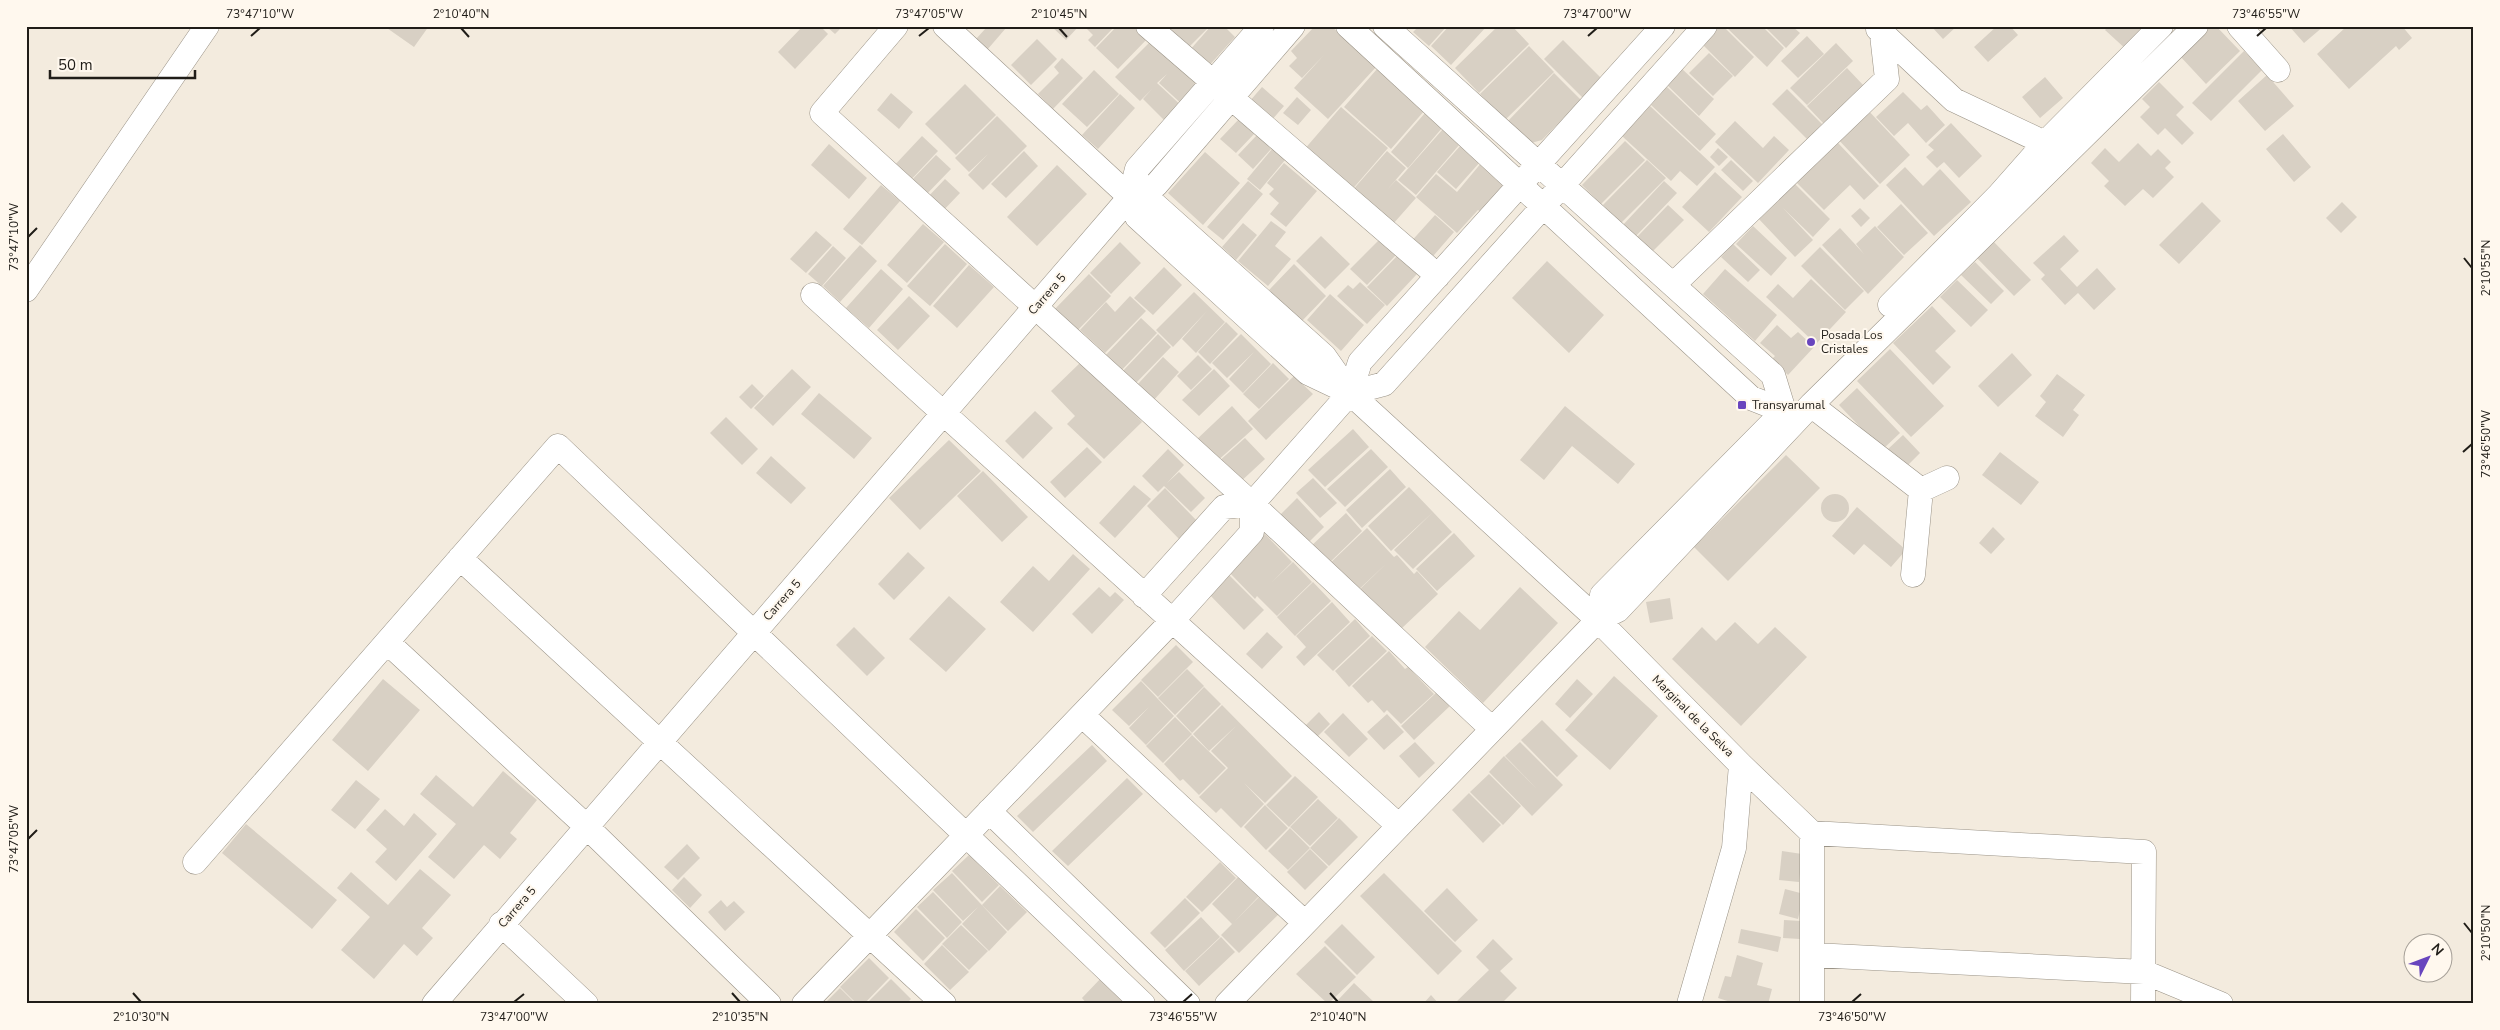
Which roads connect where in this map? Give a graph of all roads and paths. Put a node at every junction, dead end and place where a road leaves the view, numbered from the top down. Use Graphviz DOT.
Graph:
graph roads {
  1 [pos="207,26"];
  2 [pos="896,26"];
  3 [pos="945,26"];
  4 [pos="1148,26"];
  5 [pos="1262,26"];
  6 [pos="1294,26"];
  7 [pos="1348,26"];
  8 [pos="1384,26"];
  9 [pos="1664,26"];
  10 [pos="1704,26"];
  11 [pos="2161,26"];
  12 [pos="2196,26"];
  13 [pos="2239,26"];
  14 [pos="1879,30"];
  15 [pos="2278,70"];
  16 [pos="1222,90"];
  17 [pos="2045,143"];
  18 [pos="1539,165"];
  19 [pos="1520,185"];
  20 [pos="1562,185"];
  21 [pos="1130,198"];
  22 [pos="1542,206"];
  23 [pos="1438,276"];
  24 [pos="1673,285"];
  25 [pos="26,290"];
  26 [pos="813,295"];
  27 [pos="1034,308"];
  28 [pos="1350,393"];
  29 [pos="1797,413"];
  30 [pos="942,414"];
  31 [pos="1947,478"];
  32 [pos="1921,490"];
  33 [pos="1252,504"];
  34 [pos="460,558"];
  35 [pos="1913,575"];
  36 [pos="1144,596"];
  37 [pos="1598,620"];
  38 [pos="1172,621"];
  39 [pos="753,633"];
  40 [pos="387,642"];
  41 [pos="1082,715"];
  42 [pos="1492,729"];
  43 [pos="660,740"];
  44 [pos="1741,764"];
  45 [pos="989,811"];
  46 [pos="586,826"];
  47 [pos="1399,826"];
  48 [pos="1812,833"];
  49 [pos="966,835"];
  50 [pos="194,862"];
  51 [pos="1305,923"];
  52 [pos="501,924"];
  53 [pos="870,935"];
  54 [pos="1814,955"];
  55 [pos="2144,972"];
  56 [pos="434,1004"];
  57 [pos="586,1004"];
  58 [pos="770,1004"];
  59 [pos="804,1004"];
  60 [pos="944,1004"];
  61 [pos="1143,1004"];
  62 [pos="1188,1004"];
  63 [pos="1227,1004"];
  64 [pos="1689,1004"];
  65 [pos="1812,1004"];
  66 [pos="2143,1004"];
  67 [pos="2221,1004"];
  1 -- 25 [label="street"];
  2 -- 27 [label="street"];
  3 -- 21 [label="street"];
  4 -- 16 [label="street"];
  5 -- 16 [label="street, Carrera 5"];
  6 -- 16 [label="street, Carrera 5"];
  7 -- 19 [label="street"];
  8 -- 18 [label="street"];
  9 -- 18 [label="street"];
  10 -- 20 [label="street"];
  11 -- 17 [label="street"];
  12 -- 29 [label="street"];
  13 -- 15 [label="street"];
  14 -- 17 [label="street"];
  14 -- 24 [label="street"];
  16 -- 21 [label="street, Carrera 5"];
  16 -- 23 [label="street"];
  17 -- 29 [label="street"];
  18 -- 19 [label="street"];
  18 -- 20 [label="street"];
  19 -- 22 [label="street"];
  19 -- 23 [label="street"];
  20 -- 22 [label="street"];
  20 -- 24 [label="street"];
  21 -- 27 [label="street, Carrera 5"];
  21 -- 28 [label="street, Marginal de la Selva"];
  22 -- 28 [label="street"];
  22 -- 29 [label="street"];
  23 -- 28 [label="street"];
  24 -- 29 [label="street"];
  26 -- 30 [label="street"];
  27 -- 30 [label="street, Carrera 5"];
  27 -- 33 [label="street"];
  28 -- 33 [label="street"];
  28 -- 37 [label="street, Marginal de la Selva"];
  29 -- 32 [label="street"];
  29 -- 37 [label="street"];
  30 -- 36 [label="street"];
  30 -- 39 [label="street, Carrera 5"];
  31 -- 32 [label="street"];
  32 -- 35 [label="street"];
  33 -- 36 [label="street"];
  33 -- 38 [label="street"];
  33 -- 42 [label="street"];
  34 -- 39 [label="street"];
  34 -- 40 [label="street"];
  34 -- 43 [label="street"];
  36 -- 38 [label="street"];
  37 -- 42 [label="street"];
  37 -- 44 [label="street, Marginal de la Selva"];
  38 -- 41 [label="street"];
  38 -- 47 [label="street"];
  39 -- 43 [label="street, Carrera 5"];
  39 -- 49 [label="street"];
  40 -- 46 [label="street"];
  40 -- 50 [label="street"];
  41 -- 45 [label="street"];
  41 -- 51 [label="street"];
  42 -- 47 [label="street"];
  43 -- 46 [label="street, Carrera 5"];
  43 -- 53 [label="street"];
  44 -- 48 [label="street"];
  44 -- 64 [label="street, Marginal de la Selva"];
  45 -- 49 [label="street"];
  45 -- 62 [label="street"];
  46 -- 52 [label="street, Carrera 5"];
  46 -- 58 [label="street"];
  47 -- 51 [label="street"];
  48 -- 54 [label="street"];
  48 -- 55 [label="street"];
  49 -- 53 [label="street"];
  49 -- 61 [label="street"];
  51 -- 63 [label="street"];
  52 -- 56 [label="street, Carrera 5"];
  52 -- 57 [label="street"];
  53 -- 59 [label="street"];
  53 -- 60 [label="street"];
  54 -- 55 [label="street"];
  54 -- 65 [label="street"];
  55 -- 66 [label="street"];
  55 -- 67 [label="street"];
}
